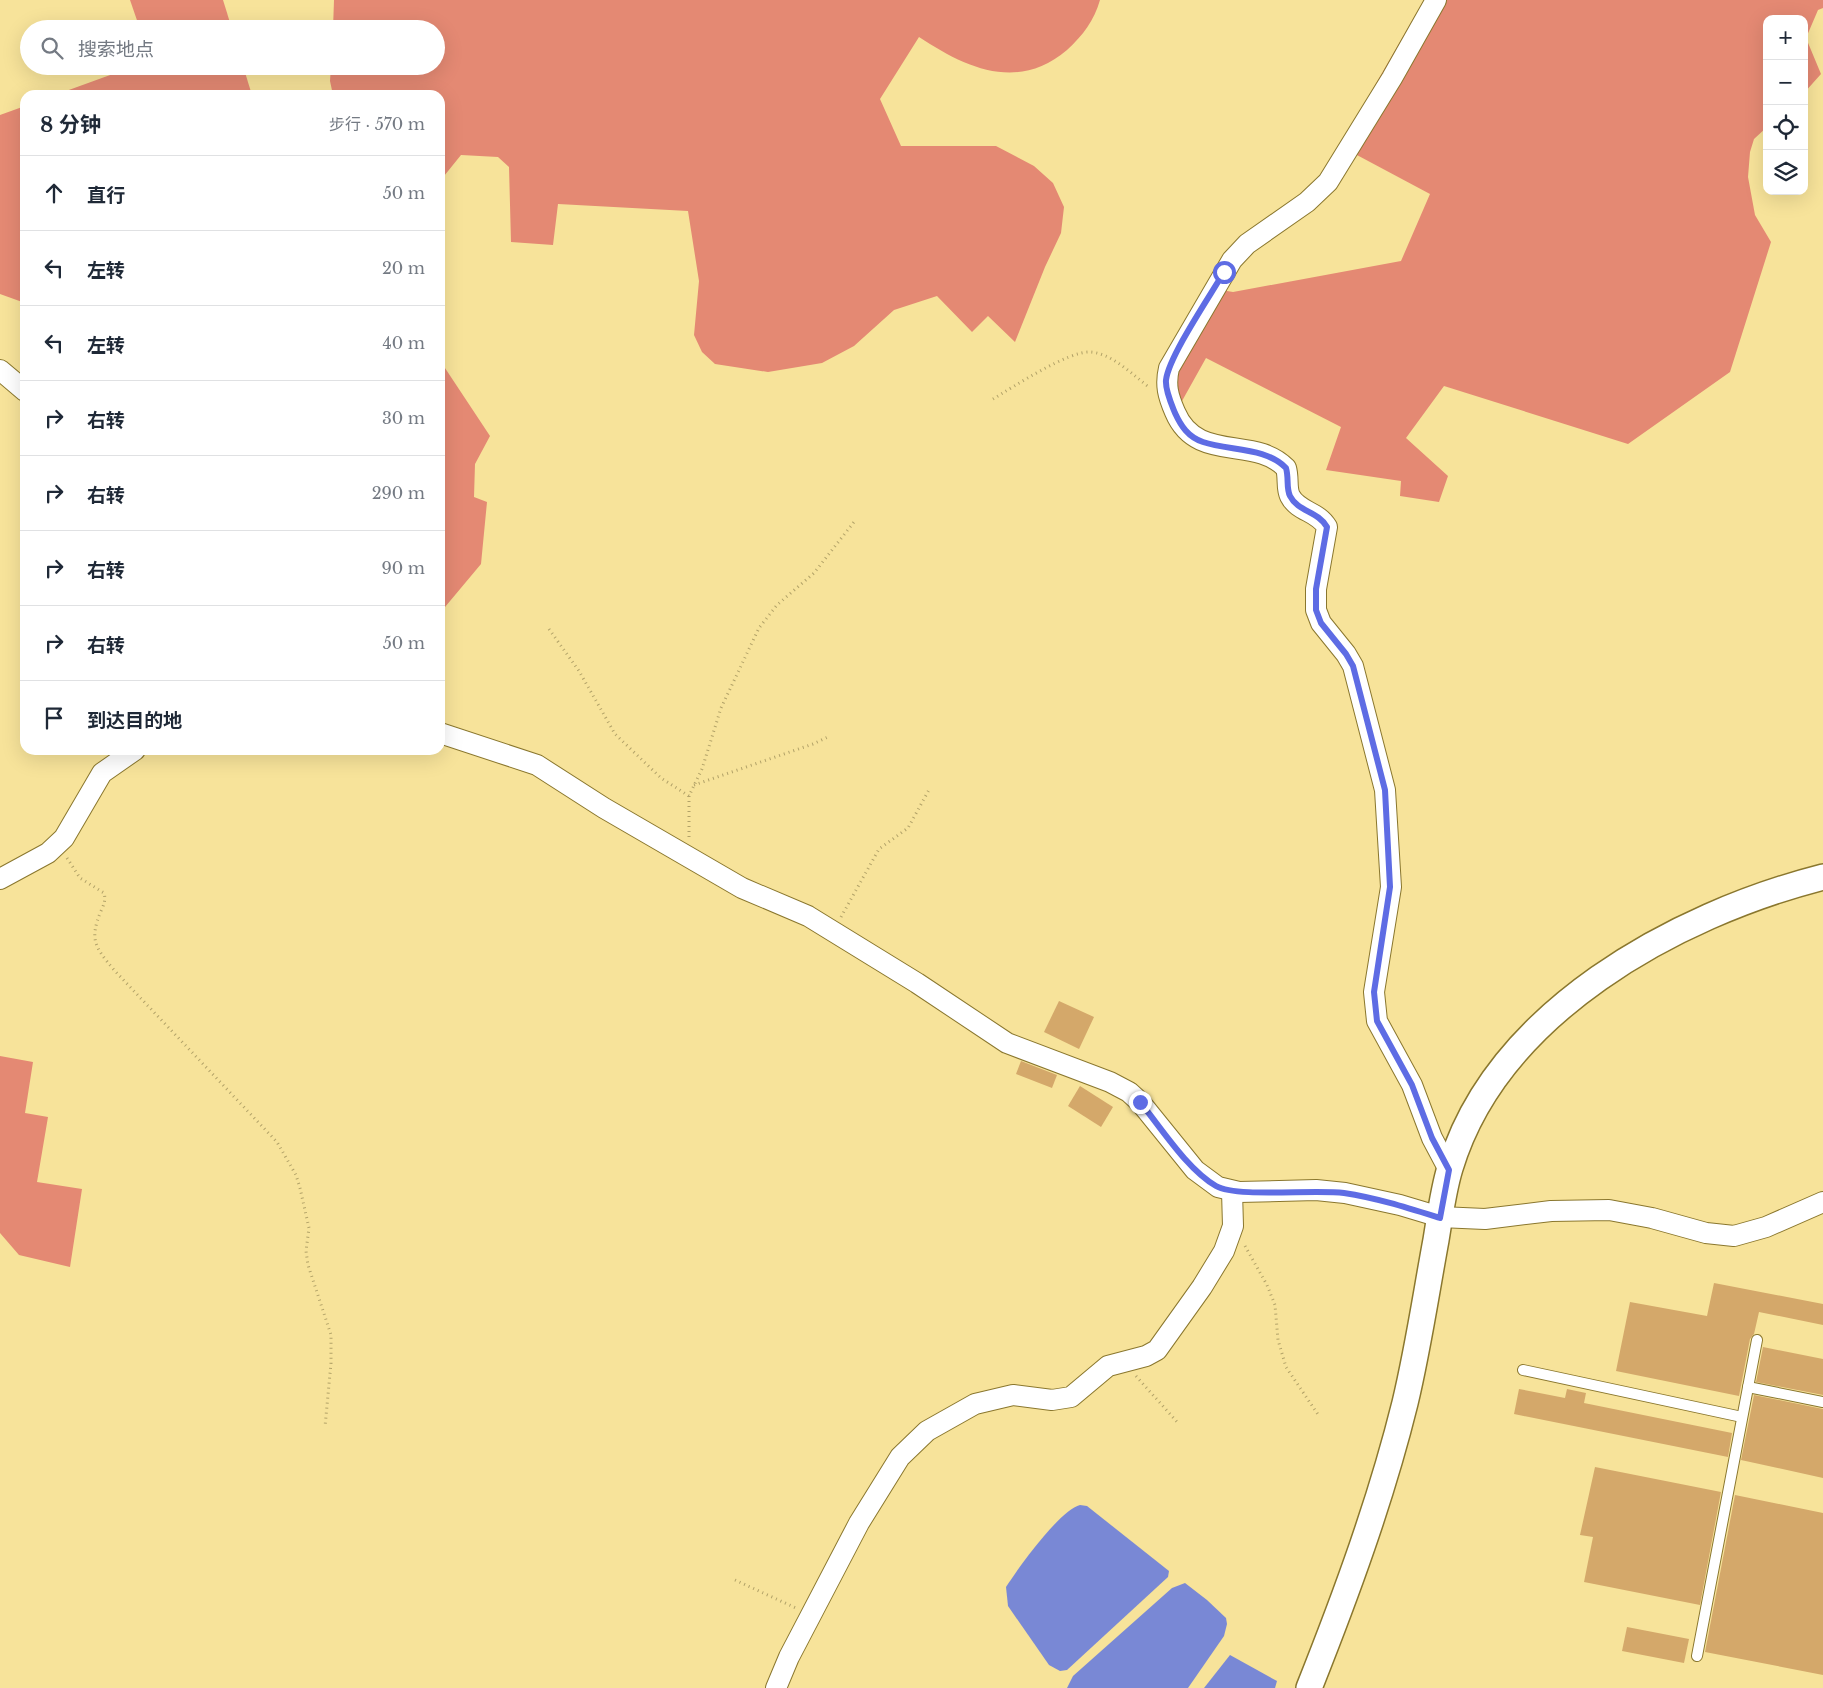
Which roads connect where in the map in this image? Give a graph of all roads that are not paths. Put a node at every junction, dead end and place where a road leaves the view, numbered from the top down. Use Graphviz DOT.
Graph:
graph roads {
  1 [pos="1436,0"];
  2 [pos="0,370"];
  3 [pos="20,387"];
  4 [pos="445,735"];
  5 [pos="129,755"];
  6 [pos="1823,877"];
  7 [pos="0,879"];
  8 [pos="1449,1170"];
  9 [pos="1232,1192"];
  10 [pos="1823,1202"];
  11 [pos="1440,1218"];
  12 [pos="1757,1340"];
  13 [pos="1523,1370"];
  14 [pos="1748,1387"];
  15 [pos="1823,1402"];
  16 [pos="1742,1417"];
  17 [pos="1697,1656"];
  18 [pos="776,1688"];
  19 [pos="1310,1688"];
  1 -- 8 [label="street"];
  2 -- 3 [label="street"];
  4 -- 9 [label="street"];
  5 -- 7 [label="street"];
  6 -- 8 [label="street"];
  8 -- 11 [label="street"];
  9 -- 11 [label="street"];
  9 -- 18 [label="street"];
  10 -- 11 [label="street"];
  11 -- 19 [label="street"];
  12 -- 14 [label="lane"];
  13 -- 16 [label="lane"];
  14 -- 15 [label="lane"];
  14 -- 16 [label="lane"];
  16 -- 17 [label="lane"];
}
